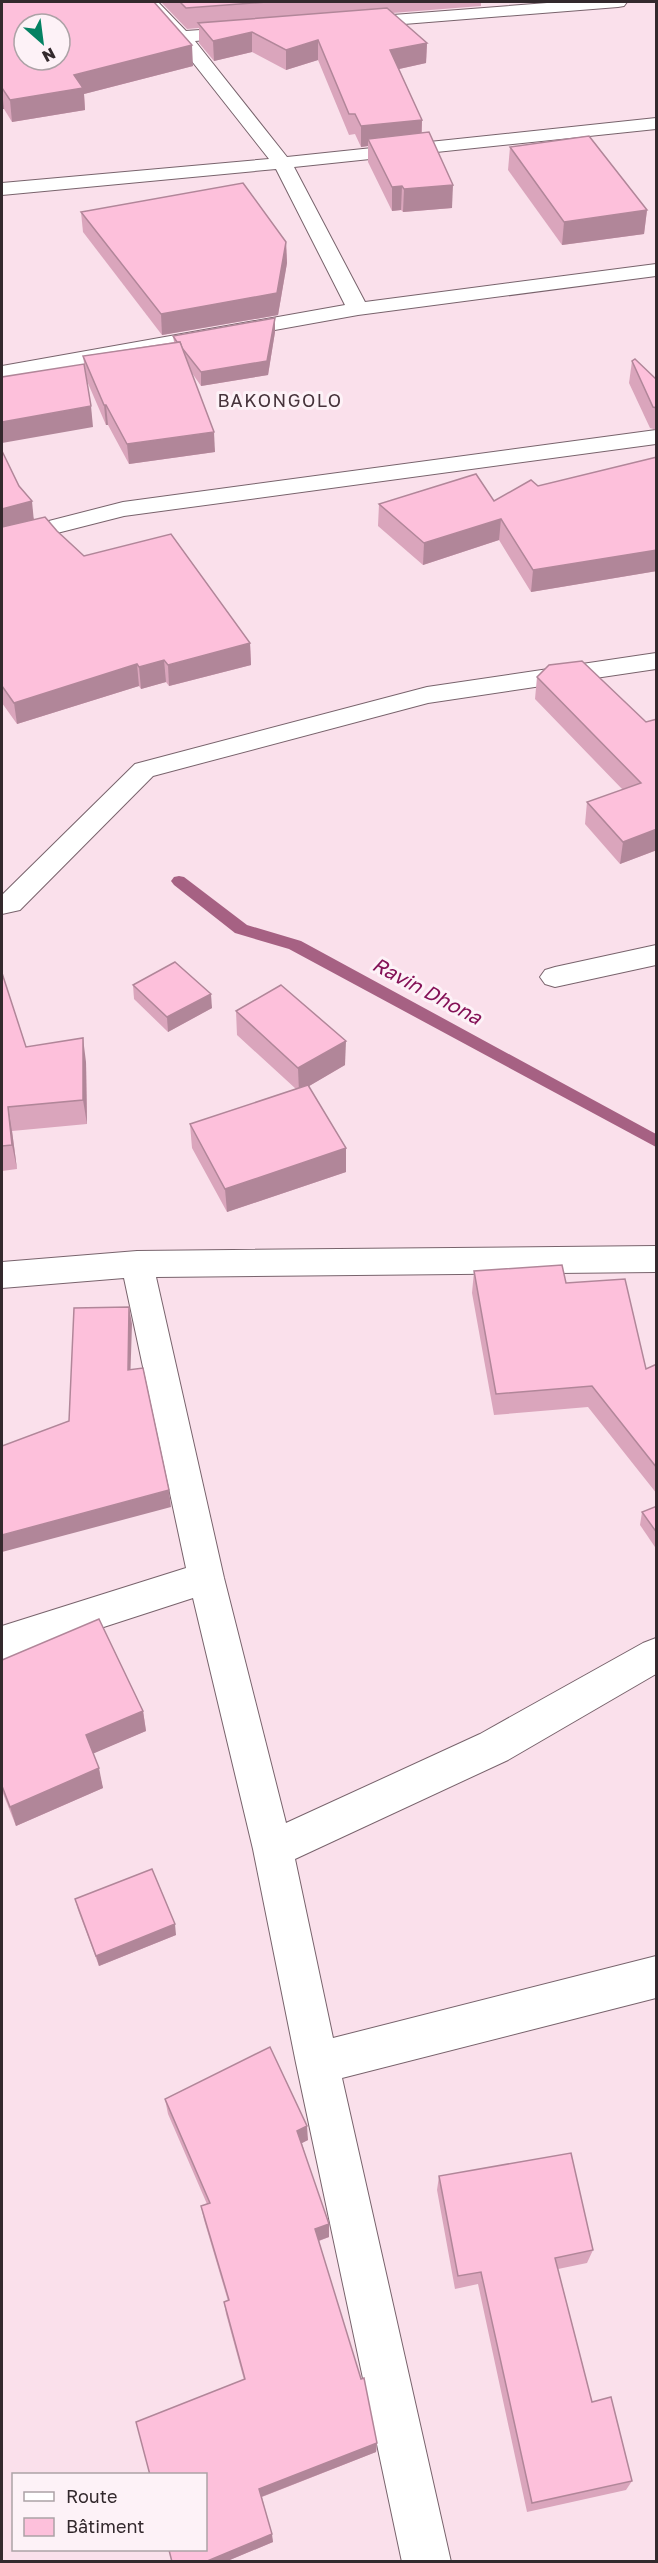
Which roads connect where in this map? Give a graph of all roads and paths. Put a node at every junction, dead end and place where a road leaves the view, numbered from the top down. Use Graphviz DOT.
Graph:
graph roads {
  1 [pos="149,2"];
  2 [pos="618,2"];
  3 [pos="335,25"];
  4 [pos="265,30"];
  5 [pos="182,37"];
  6 [pos="657,123"];
  7 [pos="282,163"];
  8 [pos="2,189"];
  9 [pos="657,270"];
  10 [pos="358,309"];
  11 [pos="2,373"];
  12 [pos="657,437"];
  13 [pos="2,540"];
  14 [pos="657,662"];
  15 [pos="2,905"];
  16 [pos="657,955"];
  17 [pos="555,977"];
  18 [pos="657,1259"];
  19 [pos="137,1264"];
  20 [pos="2,1275"];
  21 [pos="206,1578"];
  22 [pos="2,1643"];
  23 [pos="657,1655"];
  24 [pos="273,1849"];
  25 [pos="657,1977"];
  26 [pos="317,2063"];
  27 [pos="427,2562"];
  1 -- 5 [label="street"];
  2 -- 3 [label="street"];
  4 -- 5 [label="street"];
  5 -- 7 [label="street"];
  6 -- 7 [label="street"];
  7 -- 8 [label="street"];
  7 -- 10 [label="street"];
  9 -- 10 [label="street"];
  10 -- 11 [label="street"];
  12 -- 13 [label="street"];
  14 -- 15 [label="street"];
  16 -- 17 [label="street"];
  18 -- 19 [label="street"];
  19 -- 20 [label="street"];
  19 -- 21 [label="street"];
  21 -- 22 [label="street"];
  21 -- 24 [label="street"];
  23 -- 24 [label="street"];
  24 -- 26 [label="street"];
  25 -- 26 [label="street"];
  26 -- 27 [label="street"];
}
